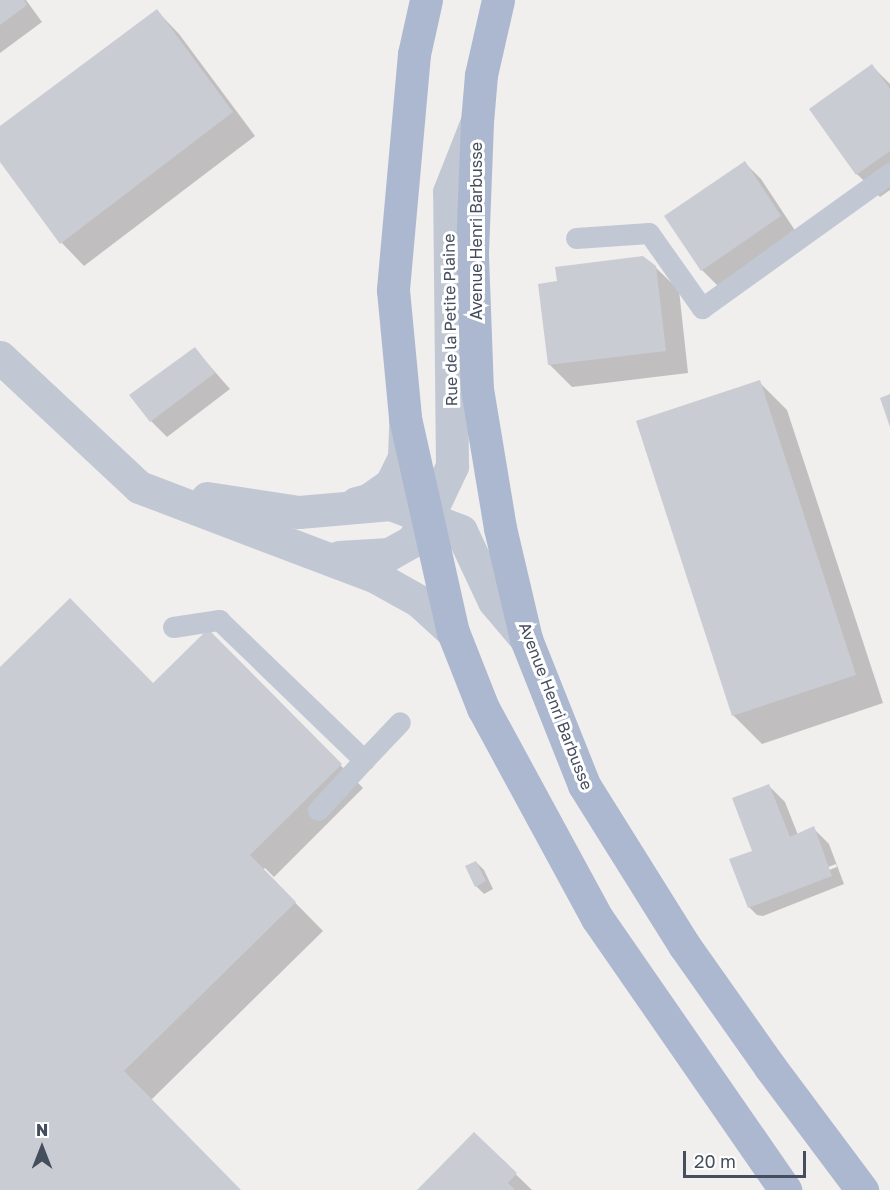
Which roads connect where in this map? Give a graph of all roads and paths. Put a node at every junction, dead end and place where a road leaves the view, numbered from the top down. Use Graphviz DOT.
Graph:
graph roads {
  1 [pos="426,0"];
  2 [pos="498,0"];
  3 [pos="477,122"];
  4 [pos="890,173"];
  5 [pos="576,238"];
  6 [pos="0,357"];
  7 [pos="405,418"];
  8 [pos="139,487"];
  9 [pos="325,511"];
  10 [pos="428,519"];
  11 [pos="331,558"];
  12 [pos="173,627"];
  13 [pos="453,632"];
  14 [pos="526,639"];
  15 [pos="400,722"];
  16 [pos="364,760"];
  17 [pos="318,810"];
  18 [pos="785,1190"];
  19 [pos="862,1190"];
  1 -- 7 [label="main road"];
  2 -- 3 [label="main road, Avenue Henri Barbusse"];
  3 -- 10 [label="street, Rue de la Petite Plaine"];
  3 -- 14 [label="main road, Avenue Henri Barbusse"];
  4 -- 5 [label="lane"];
  6 -- 8 [label="street"];
  7 -- 9 [label="street"];
  7 -- 10 [label="main road"];
  8 -- 9 [label="street"];
  8 -- 11 [label="street, Rue de la Petite Plaine"];
  9 -- 10 [label="street"];
  10 -- 11 [label="street, Rue de la Petite Plaine"];
  10 -- 13 [label="main road"];
  10 -- 14 [label="street"];
  11 -- 13 [label="street, Rue de la Petite Plaine"];
  12 -- 16 [label="lane"];
  13 -- 18 [label="main road"];
  14 -- 19 [label="main road, Avenue Henri Barbusse"];
  15 -- 16 [label="lane"];
  16 -- 17 [label="lane"];
}
